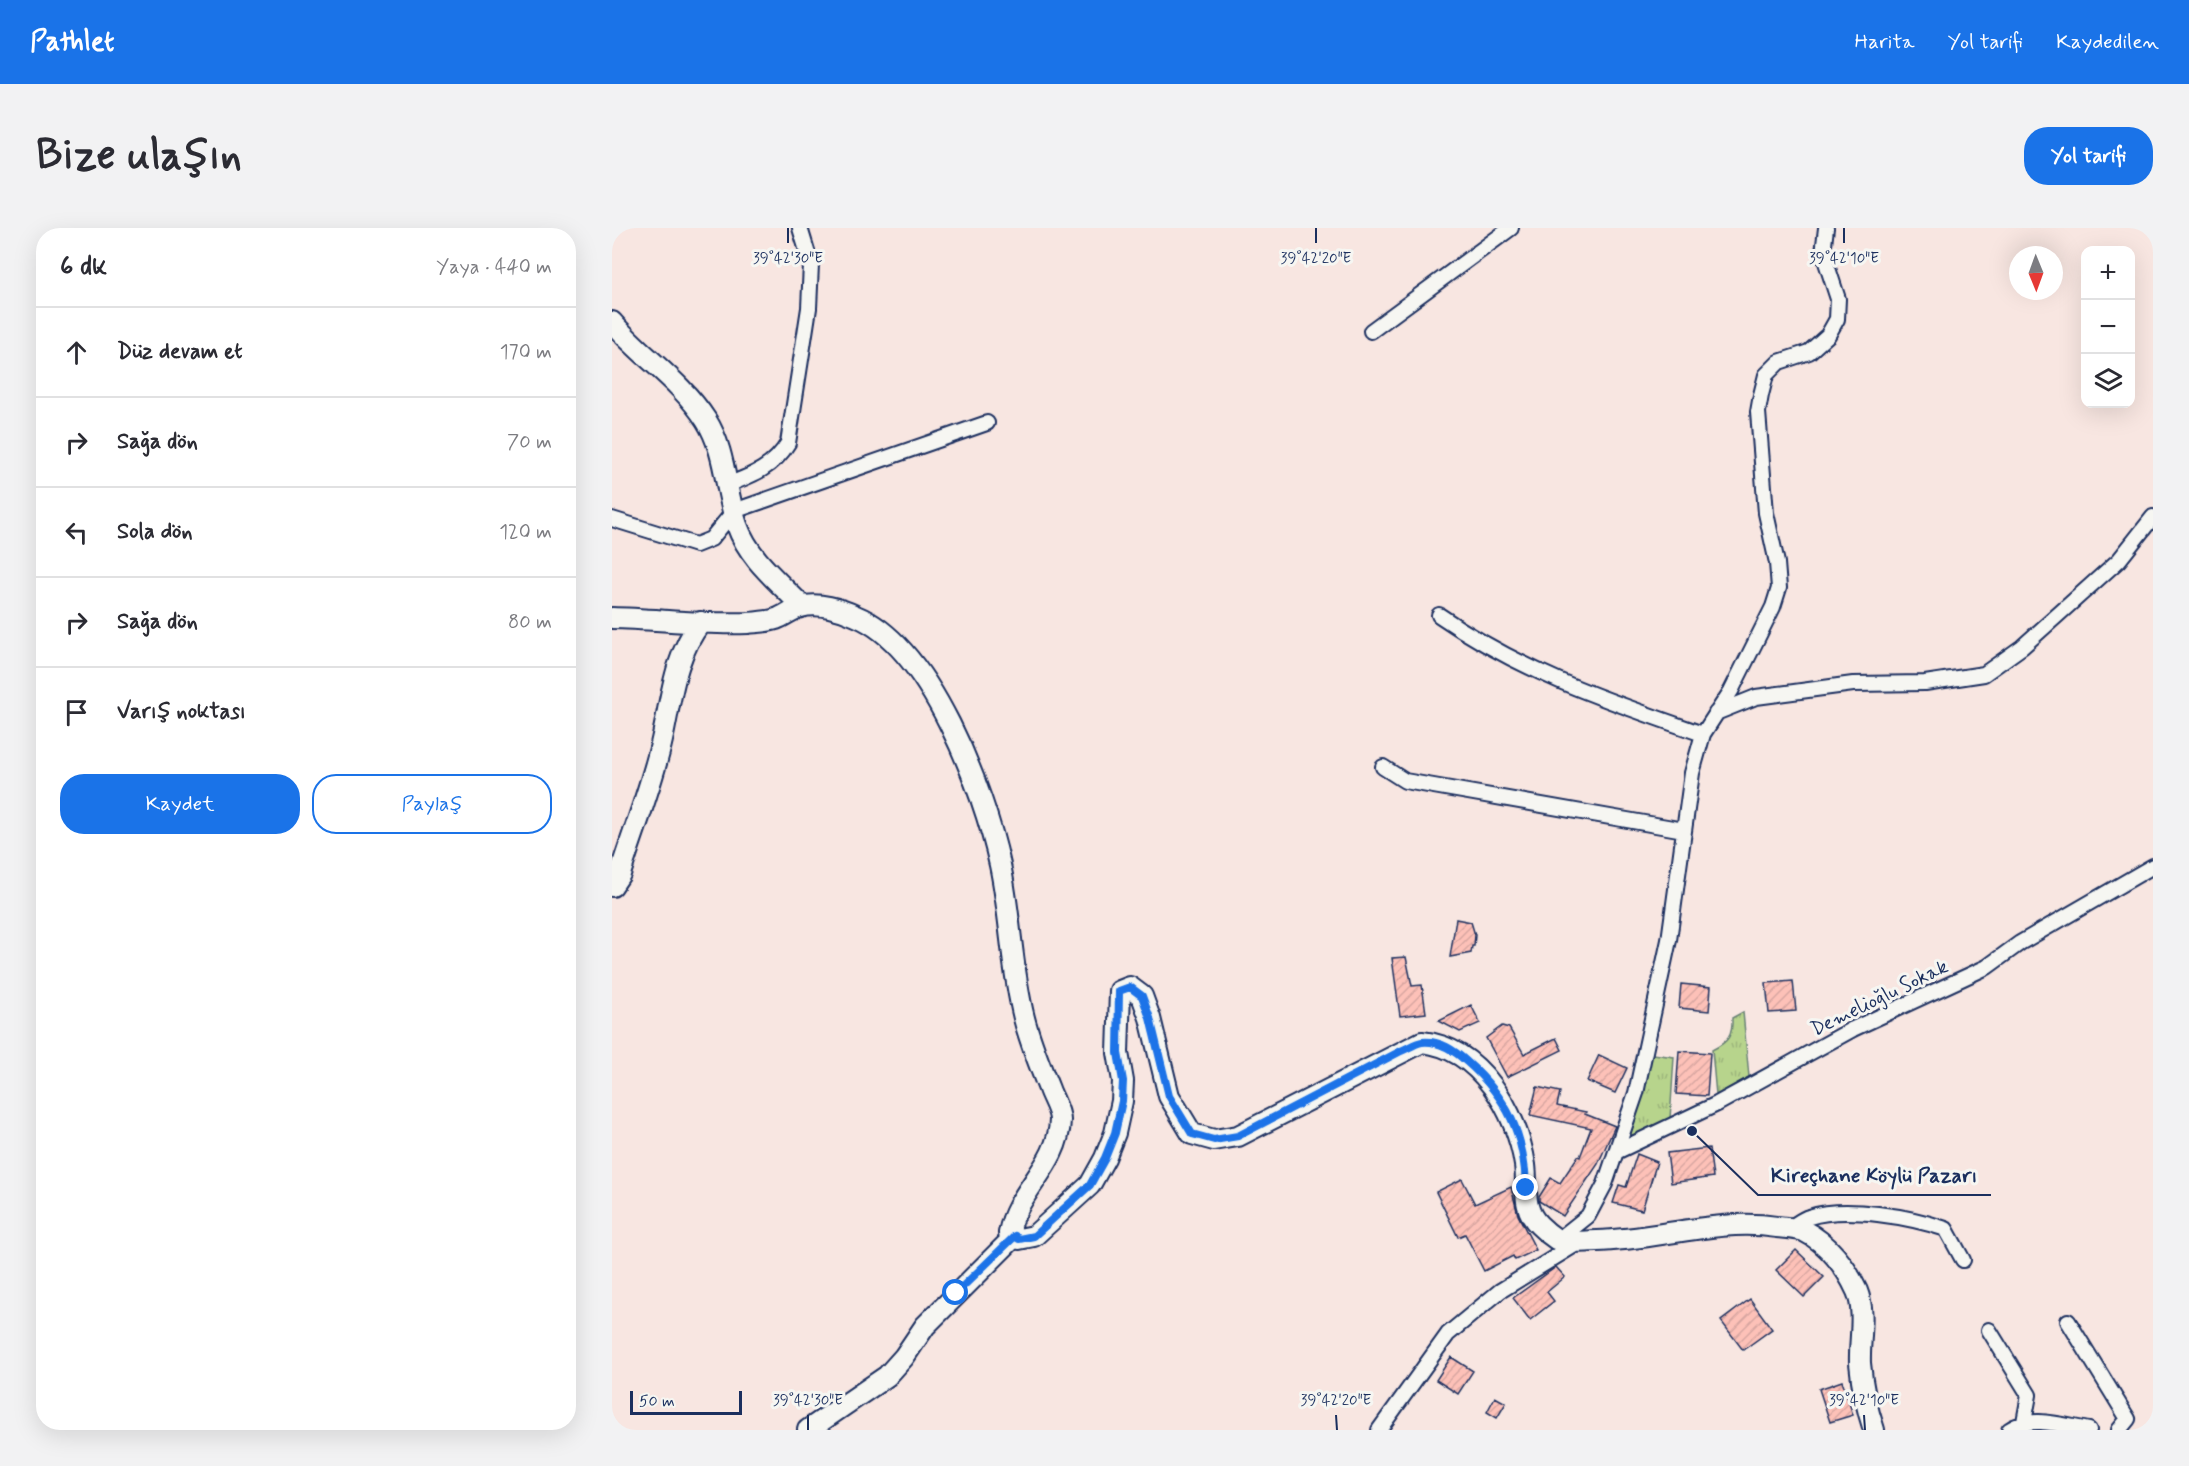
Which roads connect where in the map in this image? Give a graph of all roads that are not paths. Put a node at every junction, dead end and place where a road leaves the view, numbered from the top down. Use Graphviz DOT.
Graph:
graph roads {
  1 [pos="800,228"];
  2 [pos="1511,228"];
  3 [pos="1826,228"];
  4 [pos="612,322"];
  5 [pos="1371,331"];
  6 [pos="987,423"];
  7 [pos="727,485"];
  8 [pos="734,511"];
  9 [pos="2153,517"];
  10 [pos="612,519"];
  11 [pos="802,606"];
  12 [pos="1439,615"];
  13 [pos="612,618"];
  14 [pos="701,622"];
  15 [pos="1716,713"];
  16 [pos="1703,734"];
  17 [pos="1383,767"];
  18 [pos="1684,830"];
  19 [pos="2153,866"];
  20 [pos="612,886"];
  21 [pos="1616,1152"];
  22 [pos="1789,1228"];
  23 [pos="1015,1236"];
  24 [pos="1558,1240"];
  25 [pos="1580,1242"];
  26 [pos="1963,1260"];
  27 [pos="2068,1321"];
  28 [pos="1989,1330"];
  29 [pos="2024,1422"];
  30 [pos="808,1430"];
  31 [pos="1379,1430"];
  32 [pos="1874,1430"];
  33 [pos="2009,1430"];
  34 [pos="2089,1430"];
  35 [pos="2119,1430"];
  1 -- 7 [label="street"];
  2 -- 5 [label="street"];
  3 -- 15 [label="street"];
  4 -- 7 [label="street"];
  6 -- 8 [label="street"];
  7 -- 8 [label="street"];
  8 -- 10 [label="street"];
  8 -- 11 [label="street"];
  9 -- 15 [label="street"];
  11 -- 14 [label="street"];
  11 -- 23 [label="street"];
  12 -- 16 [label="street"];
  13 -- 14 [label="street"];
  14 -- 20 [label="street"];
  15 -- 16 [label="street"];
  16 -- 18 [label="street"];
  17 -- 18 [label="street"];
  18 -- 21 [label="street"];
  19 -- 21 [label="street, Demelioğlu Sokak"];
  21 -- 24 [label="street"];
  22 -- 25 [label="street"];
  22 -- 26 [label="street"];
  22 -- 32 [label="street"];
  23 -- 24 [label="street"];
  23 -- 30 [label="street"];
  24 -- 25 [label="street"];
  25 -- 31 [label="street"];
  27 -- 35 [label="street"];
  28 -- 29 [label="street"];
  29 -- 33 [label="street"];
  29 -- 34 [label="street"];
}
